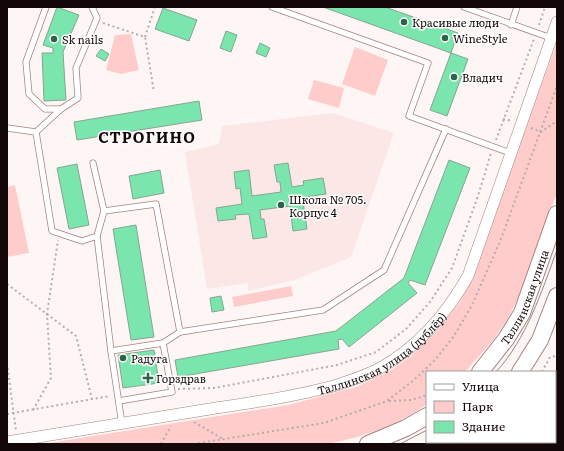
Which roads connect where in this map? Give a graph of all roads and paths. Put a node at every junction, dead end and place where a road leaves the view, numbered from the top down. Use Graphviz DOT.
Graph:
graph roads {
  1 [pos="46,7"];
  2 [pos="92,7"];
  3 [pos="155,7"];
  4 [pos="272,7"];
  5 [pos="464,7"];
  6 [pos="517,7"];
  7 [pos="97,18"];
  8 [pos="557,22"];
  9 [pos="511,24"];
  10 [pos="145,37"];
  11 [pos="551,38"];
  12 [pos="557,86"];
  13 [pos="154,92"];
  14 [pos="61,109"];
  15 [pos="7,128"];
  16 [pos="446,129"];
  17 [pos="36,132"];
  18 [pos="510,154"];
  19 [pos="93,163"];
  20 [pos="104,211"];
  21 [pos="557,214"];
  22 [pos="59,233"];
  23 [pos="97,236"];
  24 [pos="7,284"];
  25 [pos="557,296"];
  26 [pos="47,314"];
  27 [pos="180,332"];
  28 [pos="163,344"];
  29 [pos="111,351"];
  30 [pos="557,356"];
  31 [pos="7,363"];
  32 [pos="481,371"];
  33 [pos="521,371"];
  34 [pos="543,371"];
  35 [pos="426,395"];
  36 [pos="119,401"];
  37 [pos="387,401"];
  38 [pos="33,410"];
  39 [pos="14,413"];
  40 [pos="7,414"];
  41 [pos="178,414"];
  42 [pos="426,417"];
  43 [pos="122,424"];
  44 [pos="17,432"];
  45 [pos="223,439"];
  46 [pos="7,442"];
  47 [pos="516,443"];
  48 [pos="192,444"];
  49 [pos="368,444"];
  50 [pos="511,444"];
  1 -- 14 [label="lane"];
  2 -- 7 [label="lane"];
  3 -- 10 [label="path"];
  4 -- 16 [label="lane"];
  5 -- 9 [label="lane"];
  6 -- 9 [label="lane"];
  7 -- 10 [label="path"];
  7 -- 14 [label="lane"];
  8 -- 11 [label="street, Таллинская улица (дублёр)"];
  9 -- 11 [label="lane"];
  10 -- 13 [label="path"];
  11 -- 18 [label="street, Таллинская улица (дублёр)"];
  12 -- 37 [label="path"];
  14 -- 17 [label="lane"];
  15 -- 17 [label="lane"];
  16 -- 18 [label="lane"];
  16 -- 27 [label="lane"];
  17 -- 22 [label="lane"];
  18 -- 41 [label="street, Таллинская улица (дублёр)"];
  19 -- 20 [label="lane"];
  20 -- 23 [label="lane"];
  20 -- 27 [label="lane"];
  21 -- 32 [label="main road, Таллинская улица"];
  22 -- 23 [label="lane"];
  22 -- 26 [label="path"];
  23 -- 29 [label="lane"];
  24 -- 26 [label="path"];
  25 -- 33 [label="main road"];
  26 -- 38 [label="path"];
  26 -- 38 [label="path"];
  27 -- 28 [label="lane"];
  28 -- 29 [label="lane"];
  28 -- 36 [label="lane"];
  29 -- 36 [label="lane"];
  30 -- 34 [label="path"];
  31 -- 39 [label="path"];
  35 -- 37 [label="path"];
  36 -- 43 [label="lane"];
  37 -- 45 [label="path"];
  38 -- 39 [label="path"];
  39 -- 40 [label="path"];
  39 -- 44 [label="path"];
  41 -- 43 [label="street, Таллинская улица (дублёр)"];
  41 -- 45 [label="path"];
  42 -- 49 [label="main road"];
  43 -- 46 [label="street, Таллинская улица (дублёр)"];
  45 -- 48 [label="path"];
  47 -- 50 [label="path"];
}
